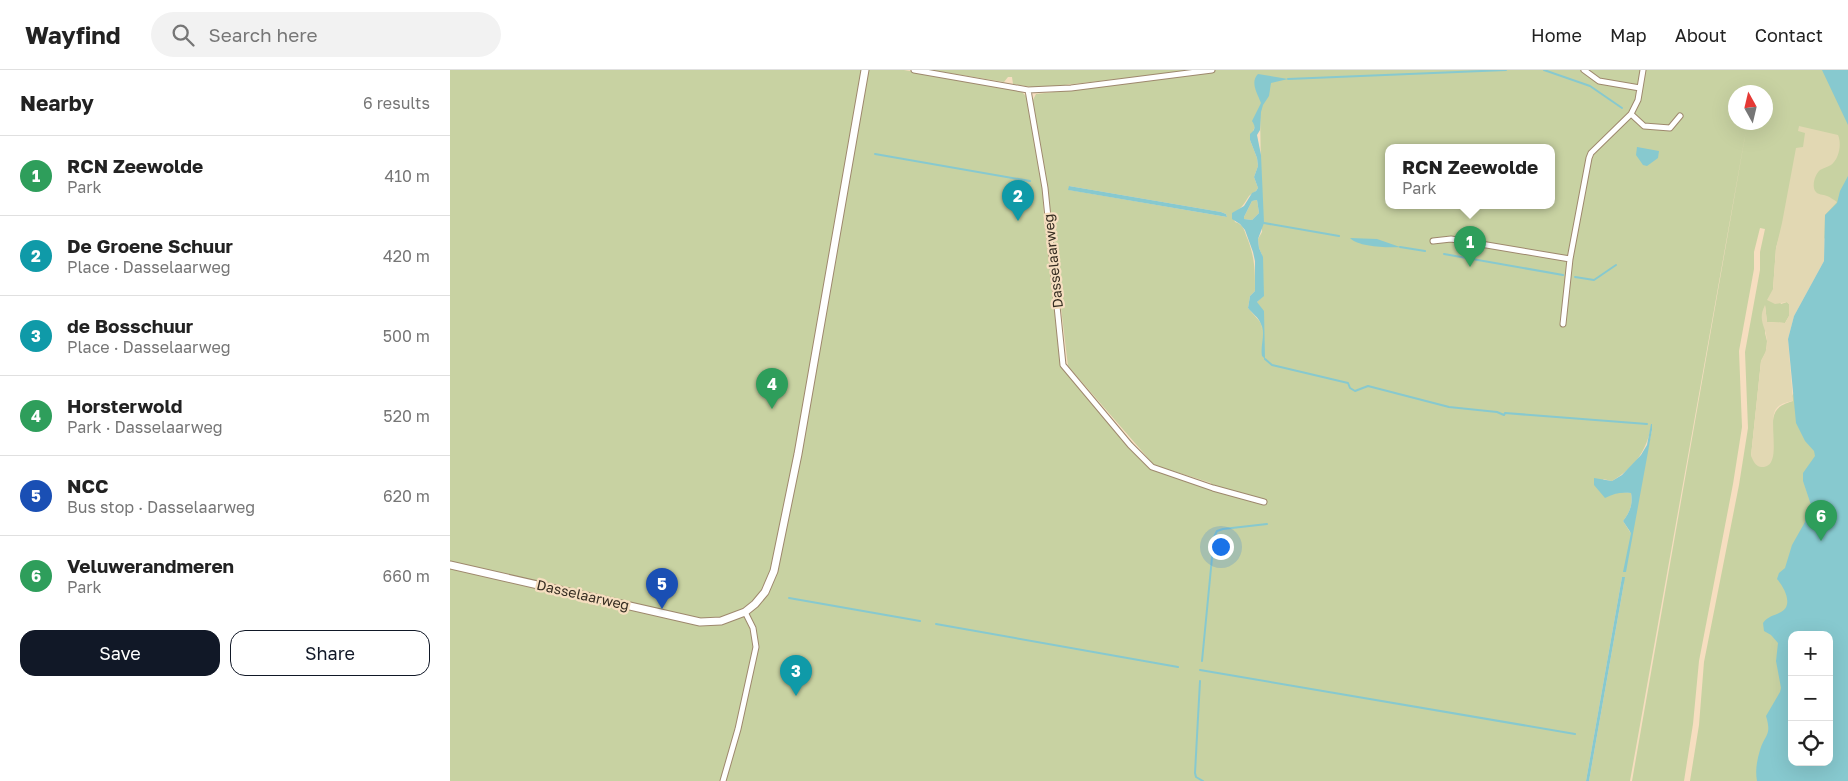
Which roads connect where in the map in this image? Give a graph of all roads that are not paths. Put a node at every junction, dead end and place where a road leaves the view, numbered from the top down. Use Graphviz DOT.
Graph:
graph roads {
  1 [pos="865,70"];
  2 [pos="914,70"];
  3 [pos="1212,70"];
  4 [pos="1584,70"];
  5 [pos="1644,70"];
  6 [pos="1640,88"];
  7 [pos="1028,90"];
  8 [pos="1631,114"];
  9 [pos="1680,116"];
  10 [pos="1433,241"];
  11 [pos="1570,259"];
  12 [pos="1563,324"];
  13 [pos="1264,502"];
  14 [pos="450,565"];
  15 [pos="745,612"];
  16 [pos="723,781"];
  1 -- 15 [label="street, Dasselaarweg"];
  2 -- 7 [label="street"];
  3 -- 7 [label="street"];
  4 -- 6 [label="street"];
  5 -- 6 [label="street"];
  6 -- 8 [label="street"];
  7 -- 13 [label="street, Dasselaarweg"];
  8 -- 9 [label="street"];
  8 -- 11 [label="street"];
  10 -- 11 [label="street"];
  11 -- 12 [label="street"];
  14 -- 15 [label="street, Dasselaarweg"];
  15 -- 16 [label="street"];
}
